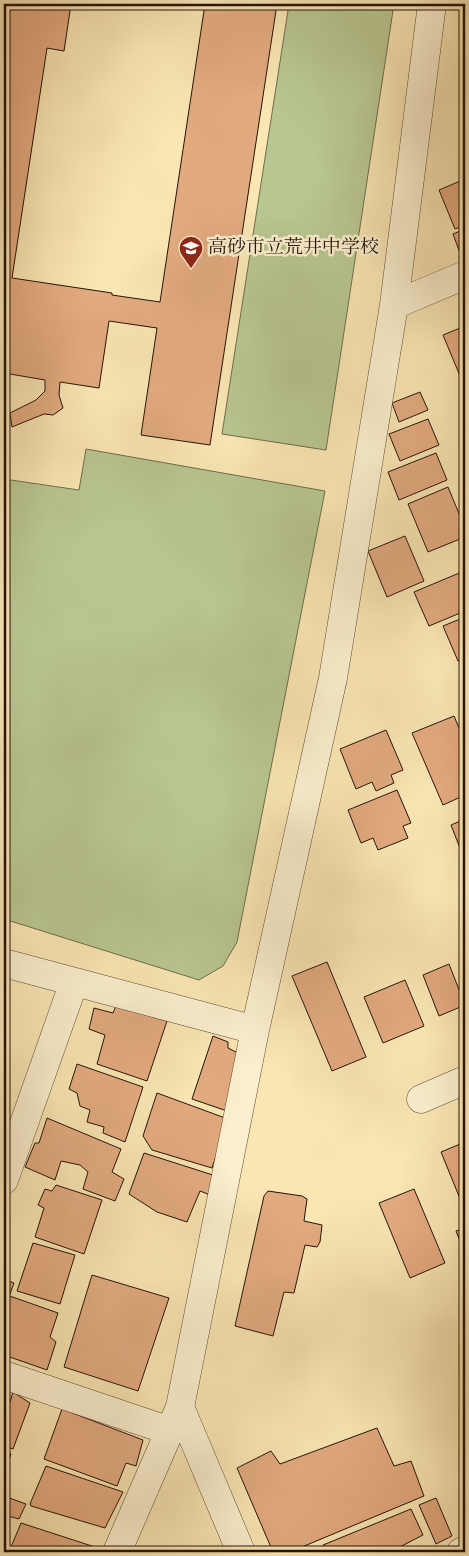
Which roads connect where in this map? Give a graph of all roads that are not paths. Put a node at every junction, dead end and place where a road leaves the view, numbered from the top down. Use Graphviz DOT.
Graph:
graph roads {
  1 [pos="432,4"];
  2 [pos="465,275"];
  3 [pos="394,305"];
  4 [pos="4,963"];
  5 [pos="74,982"];
  6 [pos="255,1030"];
  7 [pos="465,1080"];
  8 [pos="420,1099"];
  9 [pos="4,1180"];
  10 [pos="4,1374"];
  11 [pos="175,1419"];
  12 [pos="465,1550"];
  13 [pos="117,1552"];
  14 [pos="241,1552"];
  15 [pos="461,1552"];
  1 -- 3 [label="street"];
  2 -- 3 [label="street"];
  3 -- 6 [label="street"];
  4 -- 5 [label="street"];
  5 -- 6 [label="street"];
  5 -- 9 [label="street"];
  6 -- 11 [label="street"];
  7 -- 8 [label="street"];
  10 -- 11 [label="street"];
  11 -- 13 [label="street"];
  11 -- 14 [label="street"];
  12 -- 15 [label="street"];
}
